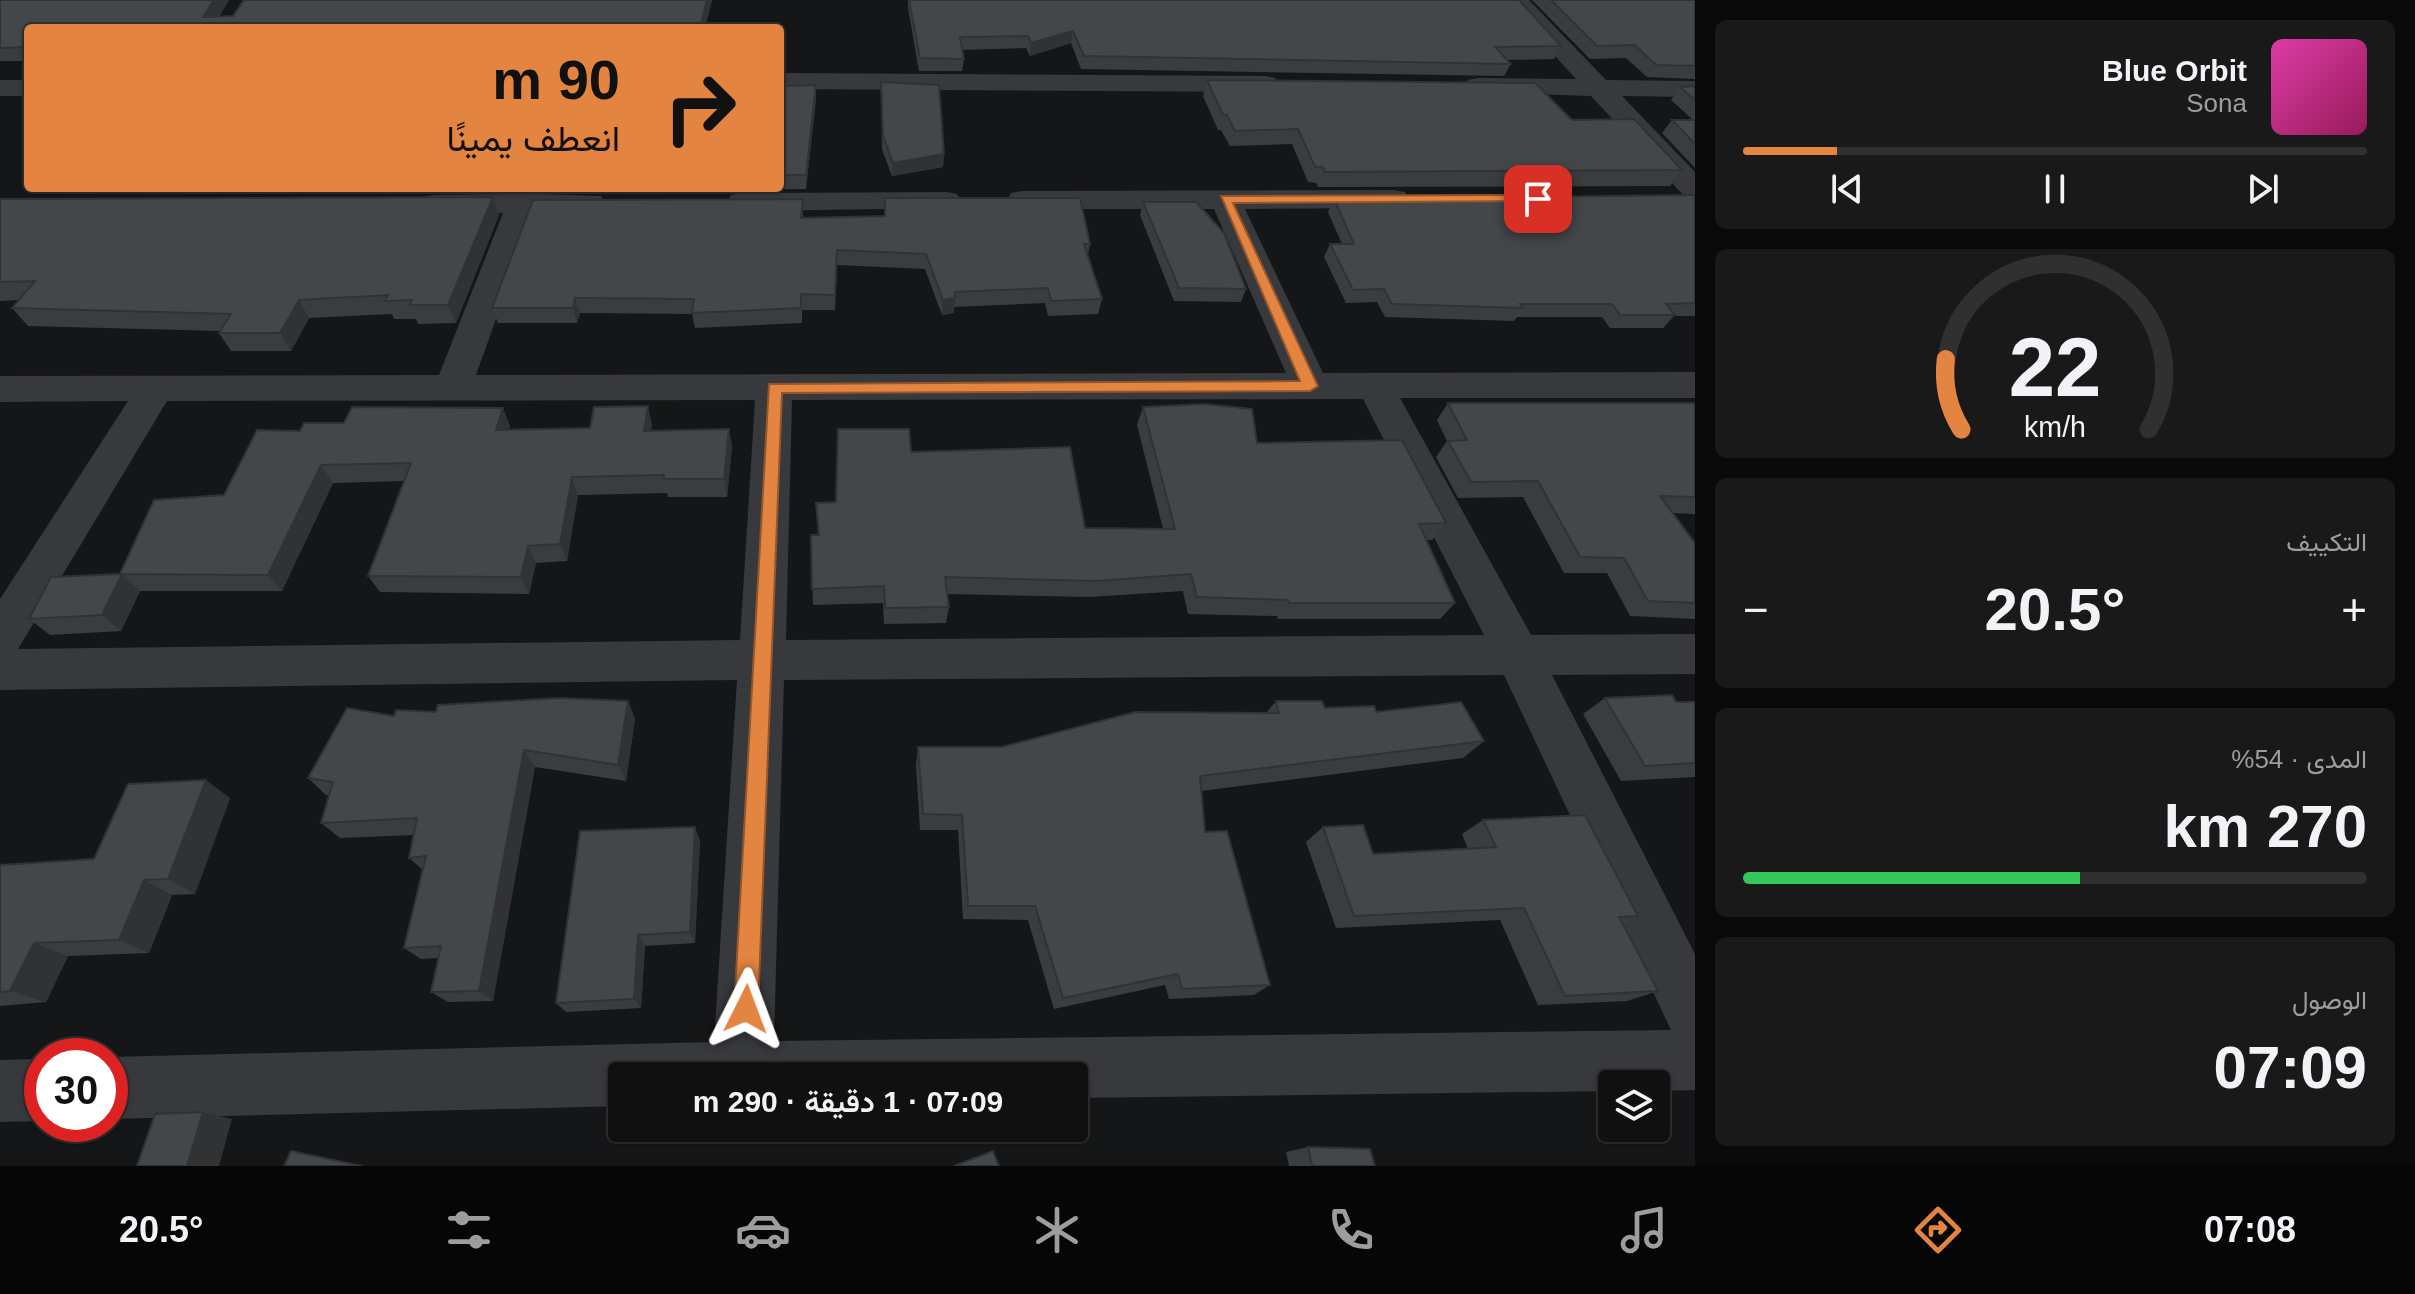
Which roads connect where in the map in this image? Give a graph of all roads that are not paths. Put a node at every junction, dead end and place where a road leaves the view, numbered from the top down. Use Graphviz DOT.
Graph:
graph roads {
  1 [pos="1516,0"];
  2 [pos="784,81"];
  3 [pos="1298,84"];
  4 [pos="1454,85"];
  5 [pos="1595,86"];
  6 [pos="0,88"];
  7 [pos="24,88"];
  8 [pos="1695,89"];
  9 [pos="1695,190"];
  10 [pos="525,196"];
  11 [pos="1664,198"];
  12 [pos="1695,198"];
  13 [pos="1225,199"];
  14 [pos="1429,199"];
  15 [pos="714,202"];
  16 [pos="618,203"];
  17 [pos="411,204"];
  18 [pos="1695,385"];
  19 [pos="1310,386"];
  20 [pos="1375,386"];
  21 [pos="453,387"];
  22 [pos="774,388"];
  23 [pos="0,389"];
  24 [pos="155,390"];
  25 [pos="0,638"];
  26 [pos="1695,654"];
  27 [pos="1519,657"];
  28 [pos="764,660"];
  29 [pos="0,670"];
  30 [pos="1695,1016"];
  31 [pos="1695,1060"];
  32 [pos="744,1062"];
  33 [pos="1088,1068"];
  34 [pos="608,1075"];
  35 [pos="128,1088"];
  36 [pos="24,1090"];
  37 [pos="0,1091"];
  1 -- 5 [label="street"];
  2 -- 3 [label="street"];
  4 -- 5 [label="street"];
  5 -- 8 [label="street"];
  5 -- 9 [label="street"];
  6 -- 7 [label="street"];
  10 -- 16 [label="street"];
  10 -- 17 [label="street"];
  10 -- 21 [label="street"];
  11 -- 12 [label="street"];
  13 -- 14 [label="street"];
  13 -- 15 [label="street"];
  13 -- 19 [label="street"];
  18 -- 20 [label="street"];
  19 -- 20 [label="street"];
  19 -- 22 [label="street"];
  20 -- 27 [label="street"];
  21 -- 22 [label="street"];
  21 -- 24 [label="street"];
  22 -- 28 [label="street"];
  23 -- 24 [label="street"];
  24 -- 25 [label="street"];
  26 -- 27 [label="street"];
  27 -- 28 [label="street"];
  27 -- 30 [label="street"];
  28 -- 29 [label="street"];
  28 -- 32 [label="street"];
  31 -- 33 [label="street"];
  34 -- 35 [label="street"];
  36 -- 37 [label="street"];
}
